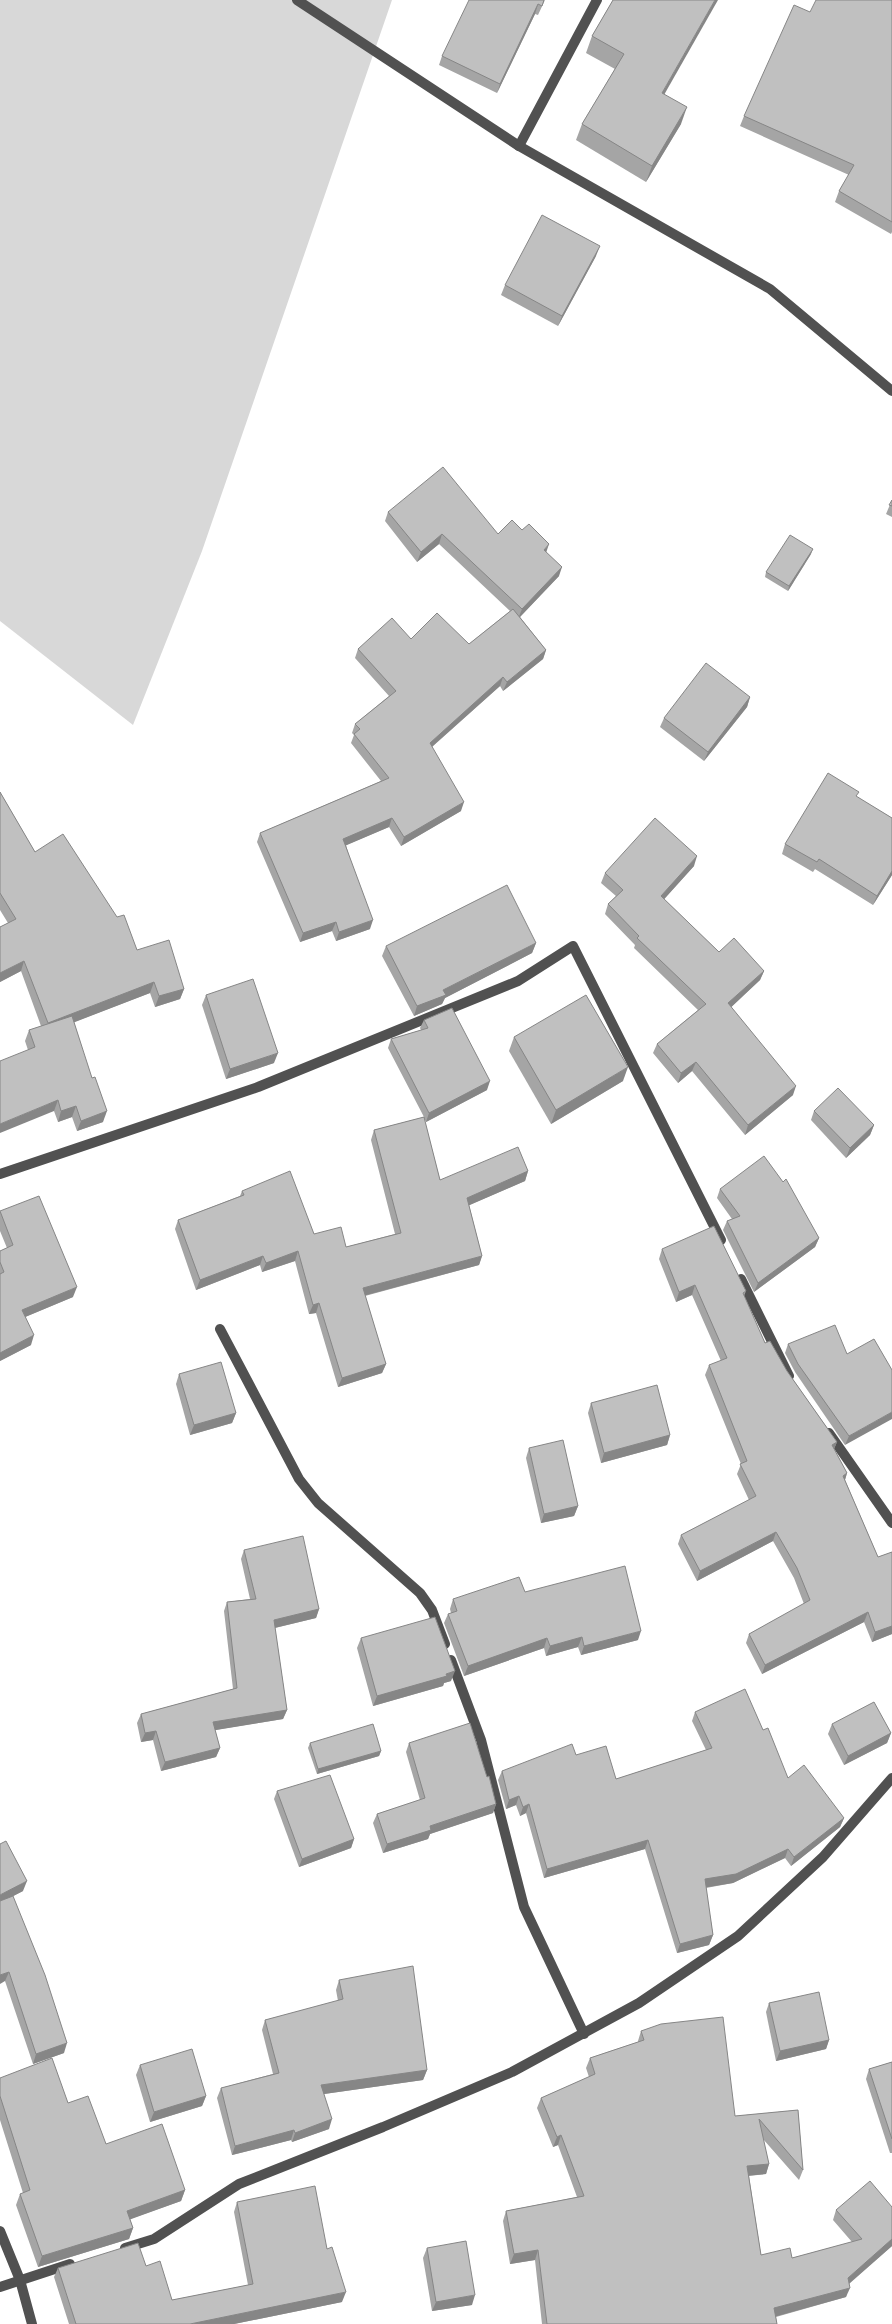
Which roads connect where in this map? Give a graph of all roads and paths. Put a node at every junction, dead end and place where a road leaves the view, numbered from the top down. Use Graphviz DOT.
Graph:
graph roads {
  1 [pos="297,0"];
  2 [pos="598,0"];
  3 [pos="519,146"];
  4 [pos="892,391"];
  5 [pos="0,1174"];
  6 [pos="727,1252"];
  7 [pos="736,1269"];
  8 [pos="220,1329"];
  9 [pos="794,1384"];
  10 [pos="822,1424"];
  11 [pos="892,1523"];
  12 [pos="892,1778"];
  13 [pos="584,2034"];
  14 [pos="0,2231"];
  15 [pos="115,2251"];
  16 [pos="77,2262"];
  17 [pos="20,2280"];
  18 [pos="0,2287"];
  19 [pos="32,2324"];
  1 -- 3 [label="street"];
  2 -- 3 [label="street"];
  3 -- 4 [label="street"];
  5 -- 6 [label="street"];
  7 -- 9 [label="street"];
  8 -- 13 [label="street"];
  10 -- 11 [label="street"];
  12 -- 13 [label="street"];
  13 -- 15 [label="street"];
  14 -- 17 [label="street"];
  16 -- 17 [label="street"];
  17 -- 18 [label="street"];
  17 -- 19 [label="street"];
}
